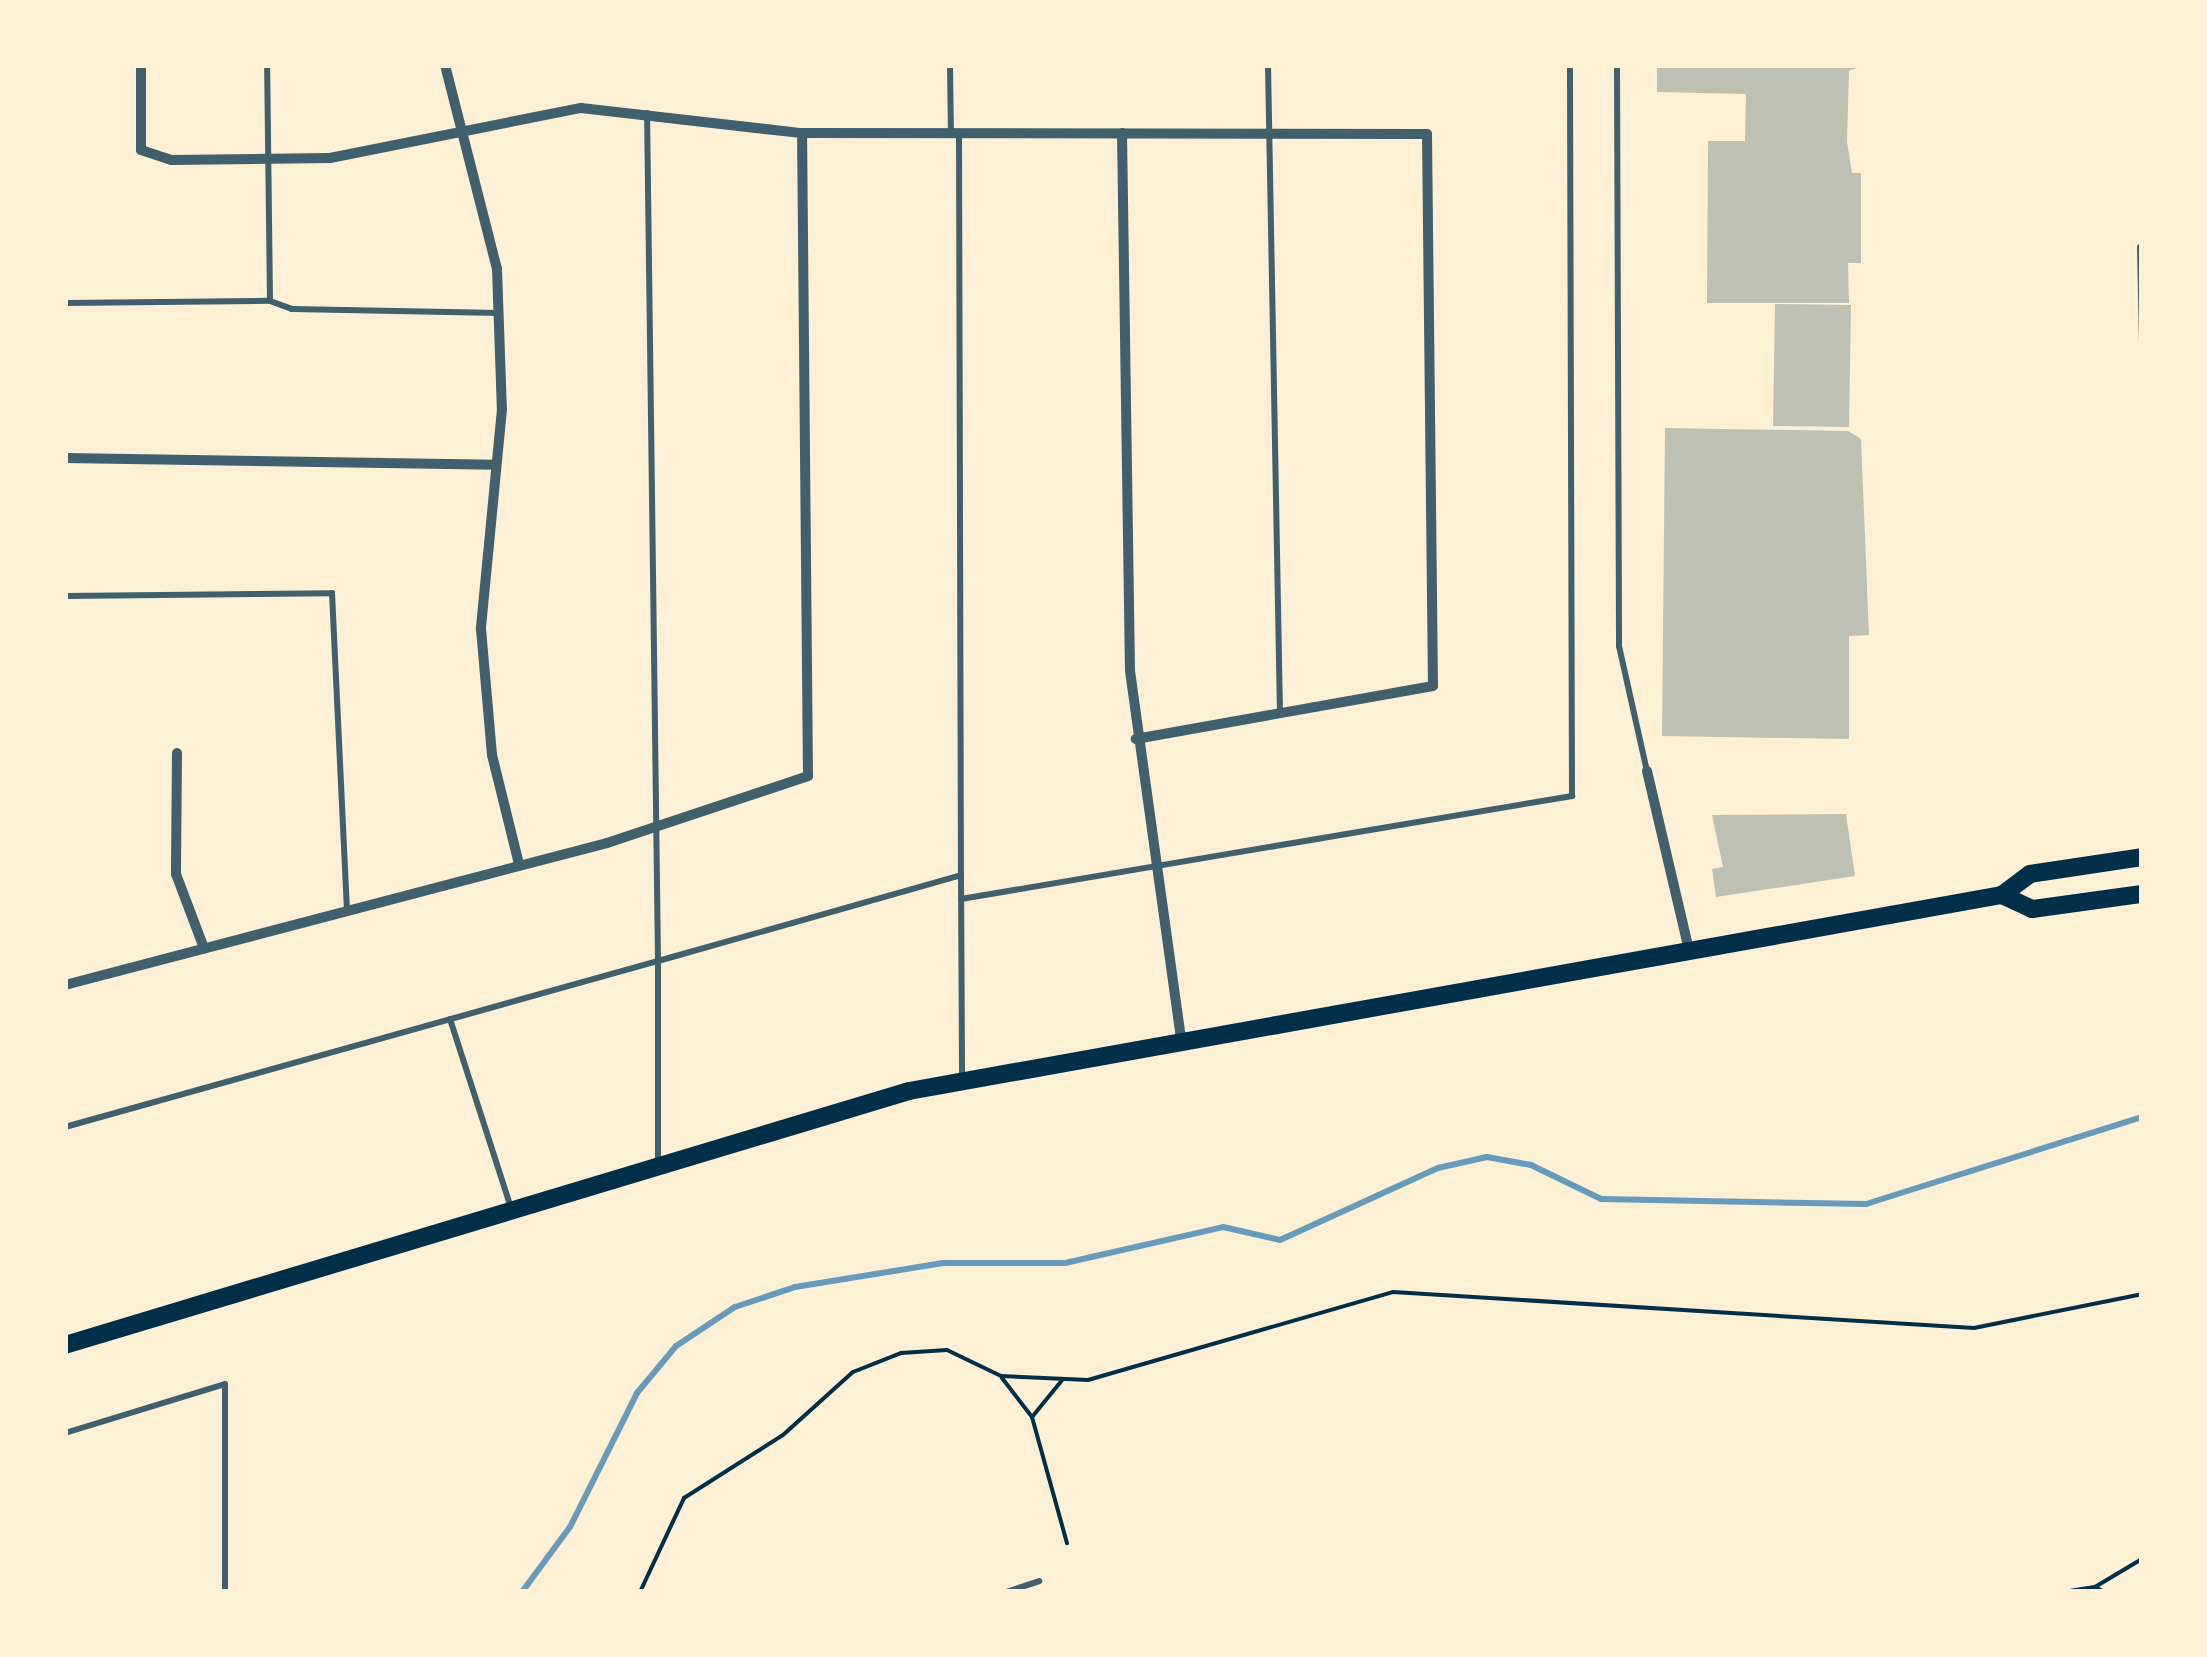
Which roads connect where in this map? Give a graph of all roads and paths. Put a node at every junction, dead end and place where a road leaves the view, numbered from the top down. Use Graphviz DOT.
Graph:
graph roads {
  1 [pos="141,65"];
  2 [pos="267,65"];
  3 [pos="445,65"];
  4 [pos="950,65"];
  5 [pos="1268,65"];
  6 [pos="1570,65"];
  7 [pos="1618,65"];
  8 [pos="648,111"];
  9 [pos="465,130"];
  10 [pos="802,133"];
  11 [pos="955,133"];
  12 [pos="1122,133"];
  13 [pos="1268,134"];
  14 [pos="267,161"];
  15 [pos="2140,247"];
  16 [pos="270,301"];
  17 [pos="65,303"];
  18 [pos="500,312"];
  19 [pos="2142,344"];
  20 [pos="65,458"];
  21 [pos="496,465"];
  22 [pos="65,596"];
  23 [pos="1280,713"];
  24 [pos="1136,739"];
  25 [pos="176,753"];
  26 [pos="1647,772"];
  27 [pos="658,828"];
  28 [pos="2142,857"];
  29 [pos="519,864"];
  30 [pos="1157,870"];
  31 [pos="961,875"];
  32 [pos="2002,894"];
  33 [pos="2142,894"];
  34 [pos="961,900"];
  35 [pos="348,910"];
  36 [pos="204,948"];
  37 [pos="1688,950"];
  38 [pos="658,961"];
  39 [pos="65,985"];
  40 [pos="450,1019"];
  41 [pos="1180,1038"];
  42 [pos="962,1081"];
  43 [pos="65,1127"];
  44 [pos="658,1163"];
  45 [pos="510,1208"];
  46 [pos="2142,1294"];
  47 [pos="65,1345"];
  48 [pos="1000,1376"];
  49 [pos="1063,1379"];
  50 [pos="1032,1417"];
  51 [pos="65,1433"];
  52 [pos="1067,1543"];
  53 [pos="2142,1560"];
  54 [pos="1038,1581"];
  55 [pos="2095,1587"];
  56 [pos="225,1592"];
  57 [pos="640,1592"];
  58 [pos="1006,1592"];
  59 [pos="2064,1592"];
  60 [pos="2104,1592"];
  1 -- 14 [label="street"];
  2 -- 14 [label="lane"];
  3 -- 9 [label="street"];
  4 -- 11 [label="lane"];
  5 -- 13 [label="lane"];
  6 -- 30 [label="lane"];
  7 -- 26 [label="lane"];
  8 -- 9 [label="street"];
  8 -- 10 [label="street"];
  8 -- 27 [label="lane"];
  9 -- 14 [label="street"];
  9 -- 18 [label="street"];
  10 -- 11 [label="street"];
  10 -- 27 [label="street"];
  11 -- 12 [label="street"];
  11 -- 31 [label="lane"];
  12 -- 13 [label="street"];
  12 -- 24 [label="street"];
  13 -- 23 [label="lane"];
  13 -- 23 [label="street"];
  14 -- 16 [label="lane"];
  15 -- 19 [label="lane"];
  16 -- 17 [label="lane"];
  16 -- 18 [label="lane"];
  18 -- 21 [label="street"];
  20 -- 21 [label="street"];
  21 -- 29 [label="street"];
  22 -- 35 [label="lane"];
  23 -- 24 [label="street"];
  24 -- 30 [label="street"];
  25 -- 36 [label="street"];
  26 -- 37 [label="street"];
  27 -- 29 [label="street"];
  27 -- 38 [label="lane"];
  28 -- 32 [label="main road"];
  29 -- 35 [label="street"];
  30 -- 34 [label="lane"];
  30 -- 41 [label="street"];
  31 -- 34 [label="lane"];
  31 -- 38 [label="lane"];
  32 -- 33 [label="main road"];
  32 -- 37 [label="main road"];
  34 -- 42 [label="lane"];
  35 -- 36 [label="street"];
  36 -- 39 [label="street"];
  37 -- 41 [label="main road"];
  38 -- 40 [label="lane"];
  38 -- 44 [label="lane"];
  40 -- 43 [label="lane"];
  40 -- 45 [label="lane"];
  41 -- 42 [label="main road"];
  42 -- 44 [label="main road"];
  44 -- 45 [label="main road"];
  45 -- 47 [label="main road"];
  46 -- 49 [label="path"];
  48 -- 49 [label="path"];
  48 -- 50 [label="path"];
  48 -- 57 [label="path"];
  49 -- 50 [label="path"];
  50 -- 52 [label="path"];
  51 -- 56 [label="lane"];
  53 -- 55 [label="path"];
  54 -- 58 [label="lane"];
  55 -- 59 [label="path"];
  55 -- 60 [label="path"];
}
